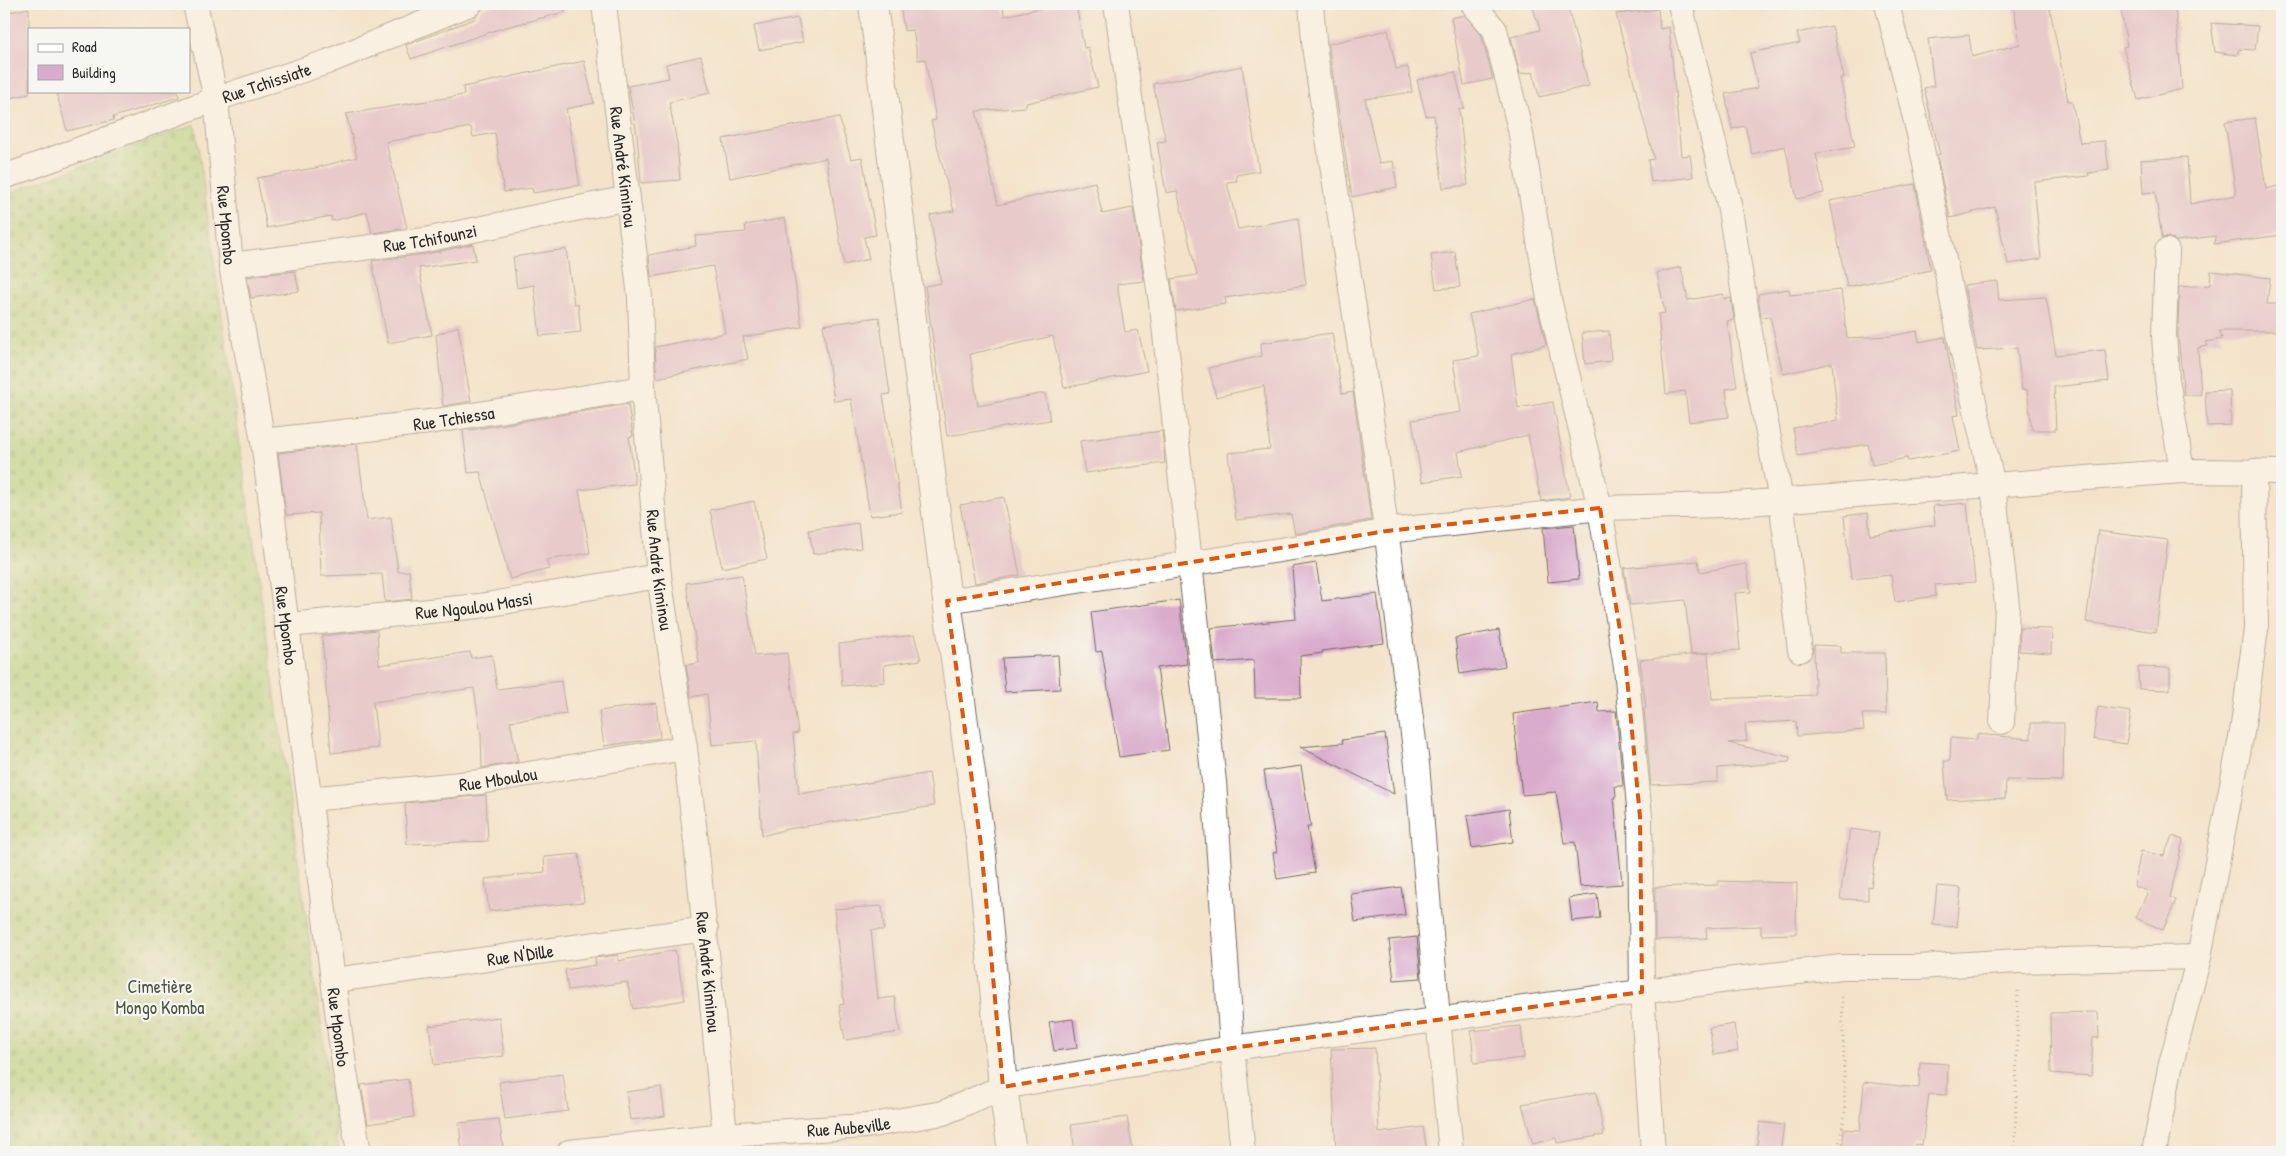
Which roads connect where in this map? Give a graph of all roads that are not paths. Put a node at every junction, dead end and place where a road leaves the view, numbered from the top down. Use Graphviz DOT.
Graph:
graph roads {
  1 [pos="195,4"];
  2 [pos="470,4"];
  3 [pos="604,4"];
  4 [pos="873,4"];
  5 [pos="1116,4"];
  6 [pos="1311,4"];
  7 [pos="1473,4"];
  8 [pos="1680,4"];
  9 [pos="1887,4"];
  10 [pos="216,99"];
  11 [pos="4,177"];
  12 [pos="628,198"];
  13 [pos="2167,251"];
  14 [pos="231,265"];
  15 [pos="643,388"];
  16 [pos="263,441"];
  17 [pos="2182,471"];
  18 [pos="2254,471"];
  19 [pos="2282,472"];
  20 [pos="1993,486"];
  21 [pos="1782,500"];
  22 [pos="1600,508"];
  23 [pos="1387,531"];
  24 [pos="1190,564"];
  25 [pos="659,576"];
  26 [pos="947,601"];
  27 [pos="288,626"];
  28 [pos="1800,650"];
  29 [pos="2002,722"];
  30 [pos="685,748"];
  31 [pos="310,800"];
  32 [pos="706,929"];
  33 [pos="2199,957"];
  34 [pos="334,980"];
  35 [pos="1642,992"];
  36 [pos="1438,1019"];
  37 [pos="1232,1048"];
  38 [pos="1003,1087"];
  39 [pos="725,1135"];
  40 [pos="640,1148"];
  41 [pos="359,1152"];
  42 [pos="569,1152"];
  43 [pos="1012,1152"];
  44 [pos="1243,1152"];
  45 [pos="1452,1152"];
  46 [pos="1653,1152"];
  47 [pos="2154,1152"];
  1 -- 10 [label="street, Rue Mpombo"];
  2 -- 10 [label="street, Rue Tchissiate"];
  3 -- 12 [label="street, Rue André Kiminou"];
  4 -- 26 [label="street"];
  5 -- 24 [label="street"];
  6 -- 23 [label="street"];
  7 -- 22 [label="street"];
  8 -- 21 [label="street"];
  9 -- 20 [label="street"];
  10 -- 11 [label="street, Rue Tchissiate"];
  10 -- 14 [label="street, Rue Mpombo"];
  12 -- 14 [label="street, Rue Tchifounzi"];
  12 -- 15 [label="street, Rue André Kiminou"];
  13 -- 17 [label="street"];
  14 -- 16 [label="street, Rue Mpombo"];
  15 -- 16 [label="street, Rue Tchiessa"];
  15 -- 25 [label="street, Rue André Kiminou"];
  16 -- 27 [label="street, Rue Mpombo"];
  17 -- 18 [label="street"];
  17 -- 20 [label="street"];
  18 -- 19 [label="street"];
  18 -- 33 [label="street"];
  20 -- 21 [label="street"];
  20 -- 29 [label="street"];
  21 -- 22 [label="street"];
  21 -- 28 [label="street"];
  22 -- 23 [label="street"];
  22 -- 35 [label="street"];
  23 -- 24 [label="street"];
  23 -- 36 [label="street"];
  24 -- 26 [label="street"];
  24 -- 37 [label="street"];
  25 -- 27 [label="street, Rue Ngoulou Massi"];
  25 -- 30 [label="street, Rue André Kiminou"];
  26 -- 38 [label="street"];
  27 -- 31 [label="street, Rue Mpombo"];
  30 -- 31 [label="street, Rue Mboulou"];
  30 -- 32 [label="street, Rue André Kiminou"];
  31 -- 34 [label="street, Rue Mpombo"];
  32 -- 34 [label="street, Rue N'Dille"];
  32 -- 39 [label="street, Rue André Kiminou"];
  33 -- 35 [label="street, Rue Aubeville"];
  33 -- 47 [label="street"];
  34 -- 41 [label="street, Rue Mpombo"];
  35 -- 36 [label="street, Rue Aubeville"];
  35 -- 46 [label="street"];
  36 -- 37 [label="street, Rue Aubeville"];
  36 -- 45 [label="street"];
  37 -- 38 [label="street, Rue Aubeville"];
  37 -- 44 [label="street"];
  38 -- 39 [label="street, Rue Aubeville"];
  38 -- 43 [label="street"];
  39 -- 40 [label="street, Rue Aubeville"];
  40 -- 42 [label="street, Rue Aubeville"];
}
